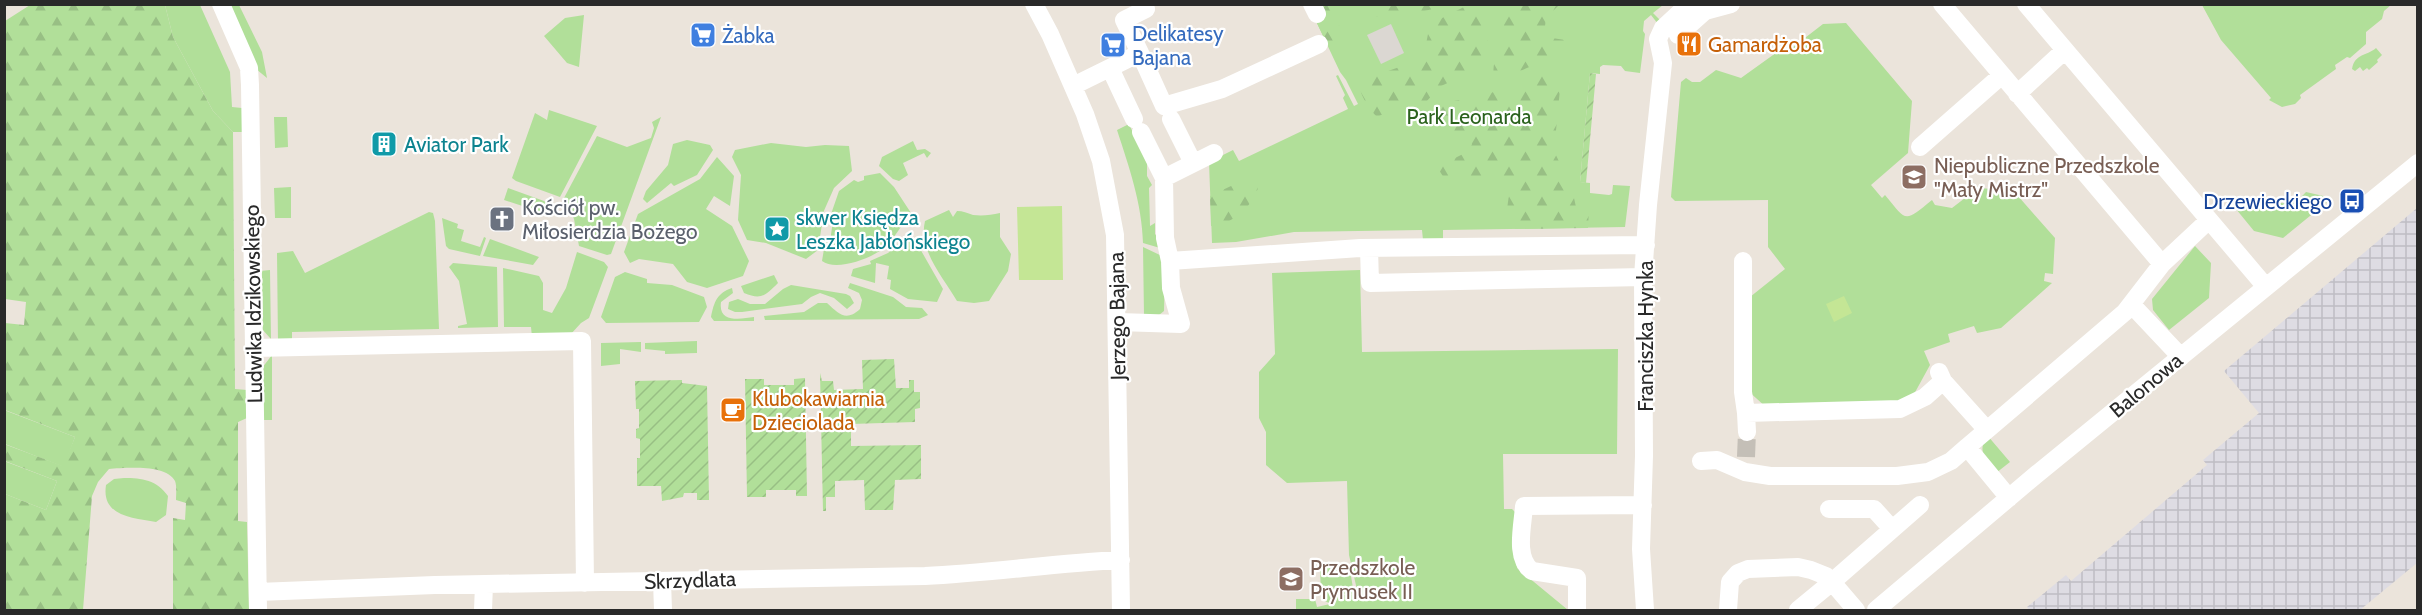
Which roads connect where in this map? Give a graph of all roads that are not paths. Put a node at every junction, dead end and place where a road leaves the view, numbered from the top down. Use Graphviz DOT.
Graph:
graph roads {
  1 [pos="221,4"];
  2 [pos="1034,4"];
  3 [pos="1045,4"];
  4 [pos="1731,4"];
  5 [pos="1942,4"];
  6 [pos="2026,4"];
  7 [pos="1146,9"];
  8 [pos="1684,19"];
  9 [pos="1050,34"];
  10 [pos="1319,44"];
  11 [pos="2065,50"];
  12 [pos="1140,53"];
  13 [pos="1110,68"];
  14 [pos="2002,75"];
  15 [pos="1073,86"];
  16 [pos="2017,94"];
  17 [pos="1171,119"];
  18 [pos="1920,147"];
  19 [pos="1214,153"];
  20 [pos="1193,163"];
  21 [pos="2418,163"];
  22 [pos="1164,178"];
  23 [pos="2209,220"];
  24 [pos="1646,245"];
  25 [pos="1505,246"];
  26 [pos="1369,248"];
  27 [pos="1170,261"];
  28 [pos="1743,261"];
  29 [pos="2162,264"];
  30 [pos="1643,277"];
  31 [pos="1506,280"];
  32 [pos="2266,286"];
  33 [pos="2132,305"];
  34 [pos="1118,322"];
  35 [pos="254,348"];
  36 [pos="2181,357"];
  37 [pos="1746,413"];
  38 [pos="1987,430"];
  39 [pos="1747,432"];
  40 [pos="1966,447"];
  41 [pos="1701,461"];
  42 [pos="2009,498"];
  43 [pos="1643,505"];
  44 [pos="1920,505"];
  45 [pos="1829,509"];
  46 [pos="1892,529"];
  47 [pos="1121,560"];
  48 [pos="662,581"];
  49 [pos="1832,582"];
  50 [pos="585,583"];
  51 [pos="484,585"];
  52 [pos="258,601"];
  53 [pos="483,610"];
  54 [pos="663,610"];
  55 [pos="1121,610"];
  56 [pos="1577,610"];
  57 [pos="1645,610"];
  58 [pos="1728,610"];
  59 [pos="1798,610"];
  60 [pos="1857,610"];
  61 [pos="1876,610"];
  1 -- 35 [label="street, Ludwika Idzikowskiego"];
  2 -- 9 [label="street, Jerzego Bajana"];
  3 -- 9 [label="street, Jerzego Bajana"];
  4 -- 8 [label="street"];
  5 -- 14 [label="street"];
  6 -- 11 [label="street"];
  7 -- 12 [label="street"];
  8 -- 24 [label="street, Franciszka Hynka"];
  9 -- 15 [label="street, Jerzego Bajana"];
  10 -- 12 [label="street"];
  11 -- 16 [label="street"];
  11 -- 23 [label="street"];
  12 -- 13 [label="street"];
  13 -- 15 [label="street"];
  13 -- 22 [label="street"];
  14 -- 16 [label="street"];
  14 -- 18 [label="street"];
  15 -- 34 [label="street, Jerzego Bajana"];
  16 -- 29 [label="street"];
  17 -- 20 [label="street"];
  19 -- 20 [label="street"];
  20 -- 22 [label="street"];
  21 -- 32 [label="street, Balonowa"];
  22 -- 27 [label="street"];
  23 -- 29 [label="street"];
  23 -- 32 [label="street"];
  24 -- 25 [label="street"];
  24 -- 30 [label="street, Franciszka Hynka"];
  25 -- 26 [label="street"];
  25 -- 31 [label="street"];
  26 -- 27 [label="street"];
  26 -- 31 [label="street"];
  27 -- 34 [label="street"];
  28 -- 37 [label="street"];
  29 -- 33 [label="street"];
  30 -- 31 [label="street"];
  30 -- 43 [label="street, Franciszka Hynka"];
  32 -- 36 [label="street, Balonowa"];
  33 -- 36 [label="street"];
  33 -- 38 [label="street"];
  34 -- 47 [label="street, Jerzego Bajana"];
  35 -- 50 [label="street"];
  35 -- 52 [label="street, Ludwika Idzikowskiego"];
  36 -- 42 [label="street, Balonowa"];
  37 -- 38 [label="street"];
  37 -- 39 [label="street"];
  38 -- 40 [label="street"];
  40 -- 41 [label="street"];
  40 -- 42 [label="street"];
  42 -- 61 [label="street, Balonowa"];
  43 -- 56 [label="street"];
  43 -- 57 [label="street, Franciszka Hynka"];
  44 -- 46 [label="street"];
  45 -- 46 [label="street"];
  46 -- 49 [label="street"];
  47 -- 48 [label="street, Skrzydlata"];
  47 -- 55 [label="street, Jerzego Bajana"];
  48 -- 50 [label="street, Skrzydlata"];
  48 -- 54 [label="street"];
  49 -- 58 [label="street"];
  49 -- 59 [label="street"];
  49 -- 60 [label="street"];
  50 -- 51 [label="street, Skrzydlata"];
  51 -- 52 [label="street, Skrzydlata"];
  51 -- 53 [label="street"];
}
